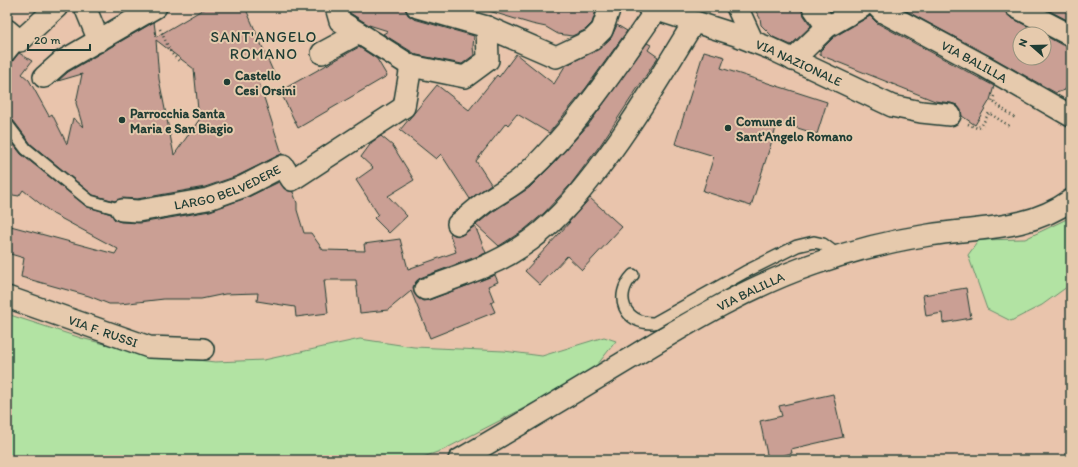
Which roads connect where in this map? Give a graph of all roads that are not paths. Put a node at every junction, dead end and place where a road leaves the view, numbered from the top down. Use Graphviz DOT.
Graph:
graph roads {
  1 [pos="57,7"];
  2 [pos="85,7"];
  3 [pos="336,7"];
  4 [pos="417,7"];
  5 [pos="610,7"];
  6 [pos="737,7"];
  7 [pos="813,7"];
  8 [pos="862,7"];
  9 [pos="878,7"];
  10 [pos="1016,7"];
  11 [pos="652,8"];
  12 [pos="158,16"];
  13 [pos="694,22"];
  14 [pos="827,27"];
  15 [pos="487,28"];
  16 [pos="359,32"];
  17 [pos="1068,34"];
  18 [pos="99,41"];
  19 [pos="753,42"];
  20 [pos="11,43"];
  21 [pos="322,54"];
  22 [pos="793,60"];
  23 [pos="411,66"];
  24 [pos="44,77"];
  25 [pos="950,115"];
  26 [pos="1071,116"];
  27 [pos="7,124"];
  28 [pos="1071,200"];
  29 [pos="122,210"];
  30 [pos="458,224"];
  31 [pos="839,256"];
  32 [pos="634,275"];
  33 [pos="425,289"];
  34 [pos="7,298"];
  35 [pos="203,349"];
  36 [pos="459,460"];
  1 -- 20 [label="street"];
  2 -- 18 [label="street"];
  3 -- 16 [label="street"];
  4 -- 15 [label="street"];
  5 -- 15 [label="street"];
  6 -- 19 [label="street"];
  7 -- 14 [label="street"];
  8 -- 14 [label="street"];
  9 -- 26 [label="street, VIA BALILLA"];
  10 -- 17 [label="street"];
  11 -- 13 [label="street, VIA NAZIONALE"];
  11 -- 30 [label="street"];
  12 -- 18 [label="street"];
  13 -- 19 [label="street, VIA NAZIONALE"];
  13 -- 33 [label="street"];
  14 -- 22 [label="street"];
  15 -- 23 [label="street"];
  16 -- 21 [label="street"];
  16 -- 23 [label="street"];
  18 -- 24 [label="street"];
  19 -- 22 [label="street, VIA NAZIONALE"];
  22 -- 25 [label="street, VIA NAZIONALE"];
  23 -- 29 [label="street, LARGO BELVEDERE"];
  27 -- 29 [label="lane"];
  28 -- 31 [label="street, VIA BALILLA"];
  31 -- 32 [label="lane"];
  31 -- 36 [label="street, VIA BALILLA"];
  34 -- 35 [label="street, VIA F. RUSSI"];
}
